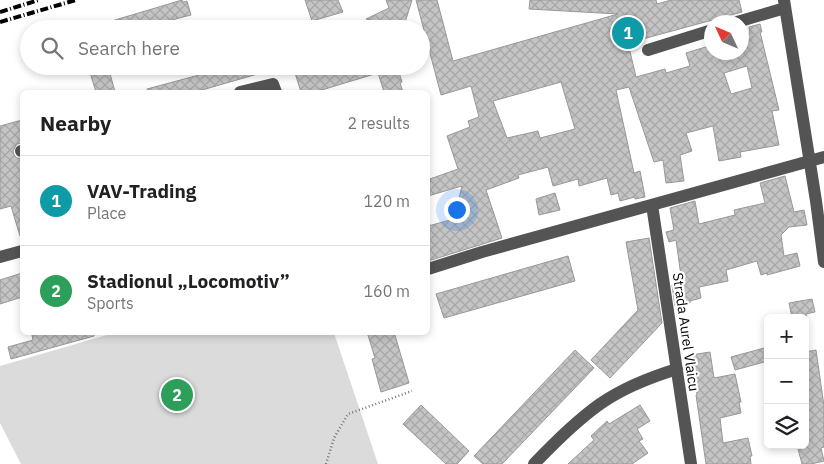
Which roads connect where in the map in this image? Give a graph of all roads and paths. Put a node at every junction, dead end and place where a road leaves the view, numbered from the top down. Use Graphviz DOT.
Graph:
graph roads {
  1 [pos="784,4"];
  2 [pos="749,18"];
  3 [pos="704,32"];
  4 [pos="648,50"];
  5 [pos="248,90"];
  6 [pos="275,90"];
  7 [pos="824,157"];
  8 [pos="809,160"];
  9 [pos="652,205"];
  10 [pos="20,252"];
  11 [pos="0,257"];
  12 [pos="824,262"];
  13 [pos="430,268"];
  14 [pos="677,369"];
  15 [pos="412,391"];
  16 [pos="326,464"];
  17 [pos="534,464"];
  18 [pos="691,464"];
  1 -- 2 [label="street"];
  1 -- 8 [label="street"];
  3 -- 4 [label="street"];
  5 -- 6 [label="street"];
  7 -- 8 [label="street"];
  8 -- 9 [label="street"];
  8 -- 12 [label="street"];
  9 -- 13 [label="street"];
  9 -- 14 [label="street, Strada Aurel Vlaicu"];
  10 -- 11 [label="street"];
  14 -- 17 [label="street"];
  14 -- 18 [label="street, Strada Aurel Vlaicu"];
  15 -- 16 [label="path"];
}
